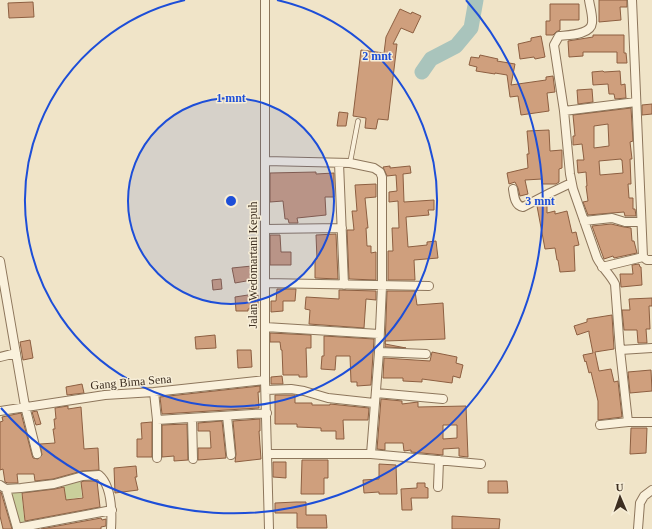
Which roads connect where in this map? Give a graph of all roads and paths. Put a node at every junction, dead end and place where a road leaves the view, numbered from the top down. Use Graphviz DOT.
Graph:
graph roads {
  1 [pos="265,0"];
  2 [pos="589,0"];
  3 [pos="632,0"];
  4 [pos="636,102"];
  5 [pos="564,111"];
  6 [pos="358,121"];
  7 [pos="266,161"];
  8 [pos="339,163"];
  9 [pos="350,163"];
  10 [pos="572,183"];
  11 [pos="513,189"];
  12 [pos="584,221"];
  13 [pos="641,222"];
  14 [pos="342,228"];
  15 [pos="265,229"];
  16 [pos="643,257"];
  17 [pos="652,260"];
  18 [pos="0,261"];
  19 [pos="602,267"];
  20 [pos="265,283"];
  21 [pos="344,285"];
  22 [pos="382,286"];
  23 [pos="429,286"];
  24 [pos="265,327"];
  25 [pos="380,334"];
  26 [pos="652,348"];
  27 [pos="620,350"];
  28 [pos="379,352"];
  29 [pos="16,353"];
  30 [pos="426,354"];
  31 [pos="0,357"];
  32 [pos="265,380"];
  33 [pos="266,390"];
  34 [pos="154,392"];
  35 [pos="376,393"];
  36 [pos="443,399"];
  37 [pos="374,403"];
  38 [pos="25,406"];
  39 [pos="0,411"];
  40 [pos="267,413"];
  41 [pos="227,416"];
  42 [pos="192,418"];
  43 [pos="157,420"];
  44 [pos="628,422"];
  45 [pos="652,422"];
  46 [pos="600,425"];
  47 [pos="37,454"];
  48 [pos="268,454"];
  49 [pos="371,454"];
  50 [pos="231,455"];
  51 [pos="157,458"];
  52 [pos="193,459"];
  53 [pos="439,460"];
  54 [pos="481,464"];
  55 [pos="3,487"];
  56 [pos="438,487"];
  57 [pos="652,490"];
  58 [pos="112,510"];
  59 [pos="18,529"];
  60 [pos="112,529"];
  61 [pos="269,529"];
  62 [pos="638,529"];
  1 -- 7 [label="street, Jalan Wedomartani Kepuh"];
  2 -- 5 [label="street"];
  3 -- 4 [label="street"];
  4 -- 5 [label="street"];
  4 -- 13 [label="street"];
  5 -- 10 [label="street"];
  6 -- 9 [label="lane"];
  7 -- 8 [label="street"];
  7 -- 15 [label="street, Jalan Wedomartani Kepuh"];
  8 -- 9 [label="street"];
  8 -- 14 [label="street"];
  9 -- 22 [label="street"];
  10 -- 11 [label="street"];
  10 -- 12 [label="street"];
  12 -- 13 [label="street"];
  12 -- 19 [label="street"];
  13 -- 16 [label="street"];
  14 -- 15 [label="street"];
  14 -- 21 [label="street"];
  15 -- 20 [label="street, Jalan Wedomartani Kepuh"];
  16 -- 17 [label="street"];
  16 -- 19 [label="street"];
  18 -- 29 [label="street"];
  19 -- 27 [label="street"];
  20 -- 21 [label="street"];
  20 -- 24 [label="street, Jalan Wedomartani Kepuh"];
  21 -- 22 [label="street"];
  22 -- 23 [label="street"];
  22 -- 25 [label="street"];
  24 -- 25 [label="street"];
  24 -- 32 [label="street, Jalan Wedomartani Kepuh"];
  25 -- 28 [label="street"];
  26 -- 27 [label="street"];
  27 -- 44 [label="street"];
  28 -- 30 [label="street"];
  28 -- 35 [label="street"];
  29 -- 31 [label="street"];
  29 -- 38 [label="street"];
  32 -- 33 [label="street, Jalan Wedomartani Kepuh"];
  32 -- 34 [label="street, Gang Bima Sena"];
  33 -- 37 [label="street"];
  33 -- 40 [label="street, Jalan Wedomartani Kepuh"];
  34 -- 38 [label="street, Gang Bima Sena"];
  34 -- 43 [label="street"];
  35 -- 36 [label="street"];
  35 -- 37 [label="street"];
  37 -- 49 [label="street"];
  38 -- 39 [label="street, Gang Bima Sena"];
  38 -- 47 [label="street"];
  40 -- 41 [label="street"];
  40 -- 48 [label="street, Jalan Wedomartani Kepuh"];
  41 -- 42 [label="street"];
  41 -- 50 [label="street"];
  42 -- 43 [label="street"];
  42 -- 52 [label="street"];
  43 -- 51 [label="street"];
  44 -- 45 [label="street"];
  44 -- 46 [label="street"];
  48 -- 49 [label="street"];
  48 -- 61 [label="street, Jalan Wedomartani Kepuh"];
  49 -- 53 [label="street"];
  53 -- 54 [label="street"];
  53 -- 56 [label="street"];
  55 -- 58 [label="street"];
  55 -- 59 [label="street"];
  57 -- 62 [label="street"];
  58 -- 59 [label="street"];
  58 -- 60 [label="street"];
}
